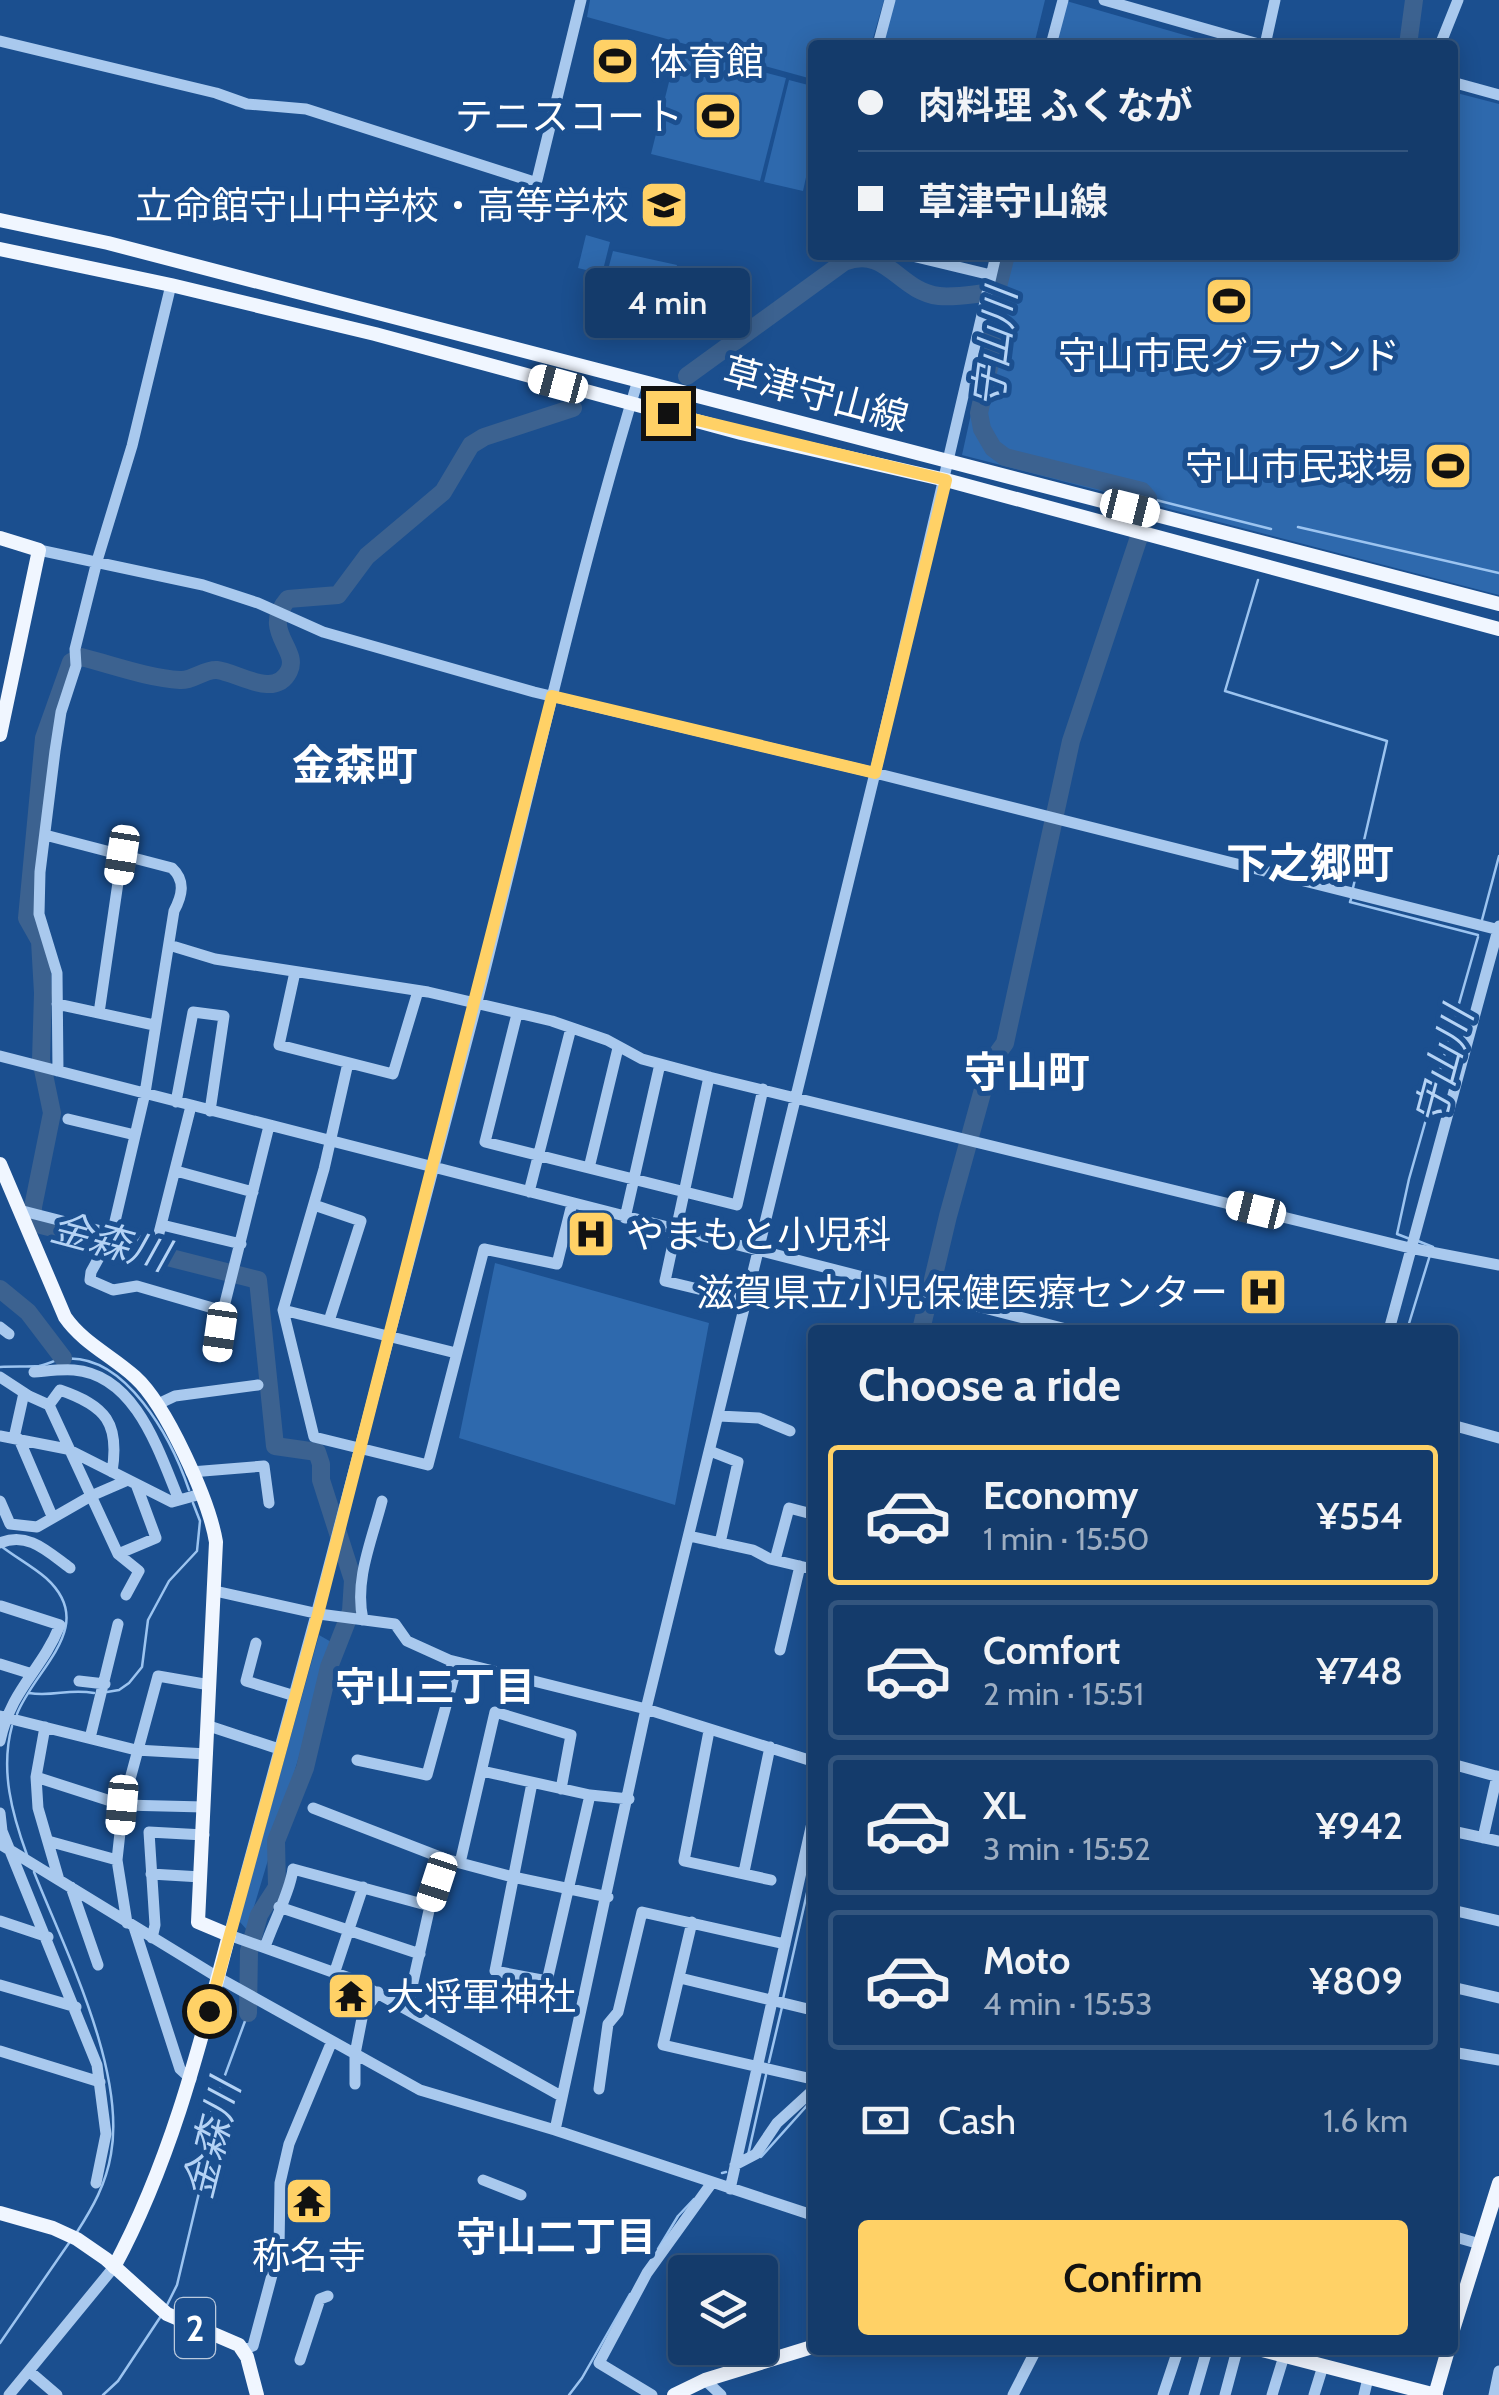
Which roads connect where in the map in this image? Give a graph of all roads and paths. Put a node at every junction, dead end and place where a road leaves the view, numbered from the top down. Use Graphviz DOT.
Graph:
graph roads {
  1 [pos="580,0"];
  2 [pos="890,0"];
  3 [pos="1063,0"];
  4 [pos="1104,0"];
  5 [pos="1276,0"];
  6 [pos="1458,0"];
  7 [pos="879,40"];
  8 [pos="1052,40"];
  9 [pos="1246,40"];
  10 [pos="1265,40"];
  11 [pos="1442,40"];
  12 [pos="0,41"];
  13 [pos="1458,84"];
  14 [pos="1499,95"];
  15 [pos="0,220"];
  16 [pos="0,249"];
  17 [pos="925,260"];
  18 [pos="995,260"];
  19 [pos="990,279"];
  20 [pos="171,284"];
  21 [pos="638,380"];
  22 [pos="631,403"];
  23 [pos="948,464"];
  24 [pos="946,480"];
  25 [pos="0,538"];
  26 [pos="39,550"];
  27 [pos="96,561"];
  28 [pos="1499,604"];
  29 [pos="1499,629"];
  30 [pos="552,696"];
  31 [pos="2,718"];
  32 [pos="0,736"];
  33 [pos="875,773"];
  34 [pos="45,835"];
  35 [pos="122,855"];
  36 [pos="1499,928"];
  37 [pos="168,944"];
  38 [pos="295,972"];
  39 [pos="418,991"];
  40 [pos="57,1004"];
  41 [pos="476,1004"];
  42 [pos="98,1013"];
  43 [pos="517,1014"];
  44 [pos="154,1026"];
  45 [pos="572,1028"];
  46 [pos="618,1048"];
  47 [pos="0,1056"];
  48 [pos="348,1063"];
  49 [pos="660,1064"];
  50 [pos="58,1071"];
  51 [pos="709,1078"];
  52 [pos="763,1089"];
  53 [pos="144,1093"];
  54 [pos="796,1097"];
  55 [pos="176,1102"];
  56 [pos="191,1106"];
  57 [pos="210,1111"];
  58 [pos="68,1120"];
  59 [pos="268,1126"];
  60 [pos="135,1134"];
  61 [pos="330,1142"];
  62 [pos="540,1156"];
  63 [pos="0,1164"];
  64 [pos="433,1168"];
  65 [pos="588,1168"];
  66 [pos="176,1171"];
  67 [pos="634,1180"];
  68 [pos="253,1192"];
  69 [pos="529,1192"];
  70 [pos="686,1192"];
  71 [pos="572,1204"];
  72 [pos="314,1205"];
  73 [pos="19,1210"];
  74 [pos="625,1218"];
  75 [pos="162,1226"];
  76 [pos="677,1230"];
  77 [pos="112,1234"];
  78 [pos="241,1244"];
  79 [pos="1410,1248"];
  80 [pos="758,1249"];
  81 [pos="1499,1265"];
  82 [pos="748,1301"];
  83 [pos="283,1310"];
  84 [pos="223,1311"];
  85 [pos="329,1321"];
  86 [pos="1051,1325"];
  87 [pos="1390,1325"];
  88 [pos="390,1336"];
  89 [pos="216,1352"];
  90 [pos="456,1353"];
  91 [pos="34,1372"];
  92 [pos="0,1377"];
  93 [pos="258,1385"];
  94 [pos="24,1393"];
  95 [pos="158,1404"];
  96 [pos="50,1405"];
  97 [pos="719,1416"];
  98 [pos="1458,1427"];
  99 [pos="790,1431"];
  100 [pos="0,1436"];
  101 [pos="1499,1438"];
  102 [pos="17,1439"];
  103 [pos="361,1448"];
  104 [pos="69,1450"];
  105 [pos="710,1451"];
  106 [pos="112,1472"];
  107 [pos="191,1472"];
  108 [pos="132,1482"];
  109 [pos="201,1494"];
  110 [pos="91,1496"];
  111 [pos="179,1500"];
  112 [pos="0,1501"];
  113 [pos="382,1501"];
  114 [pos="269,1504"];
  115 [pos="808,1513"];
  116 [pos="52,1516"];
  117 [pos="689,1536"];
  118 [pos="0,1543"];
  119 [pos="720,1543"];
  120 [pos="118,1554"];
  121 [pos="775,1560"];
  122 [pos="70,1568"];
  123 [pos="808,1568"];
  124 [pos="808,1571"];
  125 [pos="216,1590"];
  126 [pos="126,1596"];
  127 [pos="1,1606"];
  128 [pos="318,1614"];
  129 [pos="363,1620"];
  130 [pos="118,1624"];
  131 [pos="256,1643"];
  132 [pos="780,1650"];
  133 [pos="449,1660"];
  134 [pos="0,1664"];
  135 [pos="29,1673"];
  136 [pos="79,1681"];
  137 [pos="105,1684"];
  138 [pos="210,1684"];
  139 [pos="295,1696"];
  140 [pos="646,1709"];
  141 [pos="9,1718"];
  142 [pos="209,1726"];
  143 [pos="46,1727"];
  144 [pos="709,1730"];
  145 [pos="90,1738"];
  146 [pos="0,1741"];
  147 [pos="770,1748"];
  148 [pos="279,1749"];
  149 [pos="136,1750"];
  150 [pos="207,1754"];
  151 [pos="357,1760"];
  152 [pos="808,1760"];
  153 [pos="1458,1766"];
  154 [pos="482,1771"];
  155 [pos="36,1777"];
  156 [pos="1498,1777"];
  157 [pos="532,1783"];
  158 [pos="561,1788"];
  159 [pos="590,1795"];
  160 [pos="629,1799"];
  161 [pos="122,1805"];
  162 [pos="204,1807"];
  163 [pos="313,1808"];
  164 [pos="0,1813"];
  165 [pos="1458,1832"];
  166 [pos="204,1835"];
  167 [pos="1484,1838"];
  168 [pos="48,1841"];
  169 [pos="1499,1841"];
  170 [pos="5,1847"];
  171 [pos="808,1850"];
  172 [pos="445,1859"];
  173 [pos="117,1860"];
  174 [pos="460,1864"];
  175 [pos="744,1872"];
  176 [pos="152,1874"];
  177 [pos="202,1877"];
  178 [pos="513,1878"];
  179 [pos="58,1880"];
  180 [pos="771,1880"];
  181 [pos="362,1887"];
  182 [pos="71,1888"];
  183 [pos="568,1888"];
  184 [pos="608,1897"];
  185 [pos="430,1906"];
  186 [pos="279,1907"];
  187 [pos="1458,1912"];
  188 [pos="0,1921"];
  189 [pos="692,1922"];
  190 [pos="1499,1922"];
  191 [pos="130,1925"];
  192 [pos="348,1930"];
  193 [pos="229,1935"];
  194 [pos="48,1938"];
  195 [pos="152,1938"];
  196 [pos="785,1944"];
  197 [pos="265,1947"];
  198 [pos="420,1954"];
  199 [pos="98,1965"];
  200 [pos="334,1974"];
  201 [pos="218,1978"];
  202 [pos="680,1978"];
  203 [pos="0,1985"];
  204 [pos="1458,1988"];
  205 [pos="378,1992"];
  206 [pos="773,1998"];
  207 [pos="1499,1998"];
  208 [pos="76,2008"];
  209 [pos="407,2009"];
  210 [pos="808,2009"];
  211 [pos="332,2041"];
  212 [pos="0,2051"];
  213 [pos="1458,2053"];
  214 [pos="356,2054"];
  215 [pos="1499,2060"];
  216 [pos="758,2065"];
  217 [pos="191,2078"];
  218 [pos="808,2078"];
  219 [pos="100,2082"];
  220 [pos="355,2084"];
  221 [pos="599,2089"];
  222 [pos="808,2094"];
  223 [pos="561,2096"];
  224 [pos="555,2130"];
  225 [pos="735,2165"];
  226 [pos="483,2180"];
  227 [pos="96,2183"];
  228 [pos="1499,2183"];
  229 [pos="711,2184"];
  230 [pos="730,2189"];
  231 [pos="522,2195"];
  232 [pos="0,2212"];
  233 [pos="808,2214"];
  234 [pos="1458,2238"];
  235 [pos="1480,2244"];
  236 [pos="114,2267"];
  237 [pos="328,2296"];
  238 [pos="1458,2316"];
  239 [pos="808,2348"];
  240 [pos="243,2350"];
  241 [pos="1033,2355"];
  242 [pos="1176,2355"];
  243 [pos="1205,2355"];
  244 [pos="1236,2355"];
  245 [pos="1280,2355"];
  246 [pos="1447,2355"];
  247 [pos="1284,2356"];
  248 [pos="300,2360"];
  249 [pos="1323,2366"];
  250 [pos="29,2370"];
  251 [pos="1499,2372"];
  252 [pos="1368,2378"];
  253 [pos="704,2380"];
  254 [pos="9,2395"];
  255 [pos="56,2395"];
  256 [pos="257,2395"];
  257 [pos="652,2395"];
  258 [pos="674,2395"];
  259 [pos="721,2395"];
  260 [pos="1013,2395"];
  261 [pos="1163,2395"];
  262 [pos="1194,2395"];
  263 [pos="1224,2395"];
  264 [pos="1272,2395"];
  265 [pos="1314,2395"];
  266 [pos="1364,2395"];
  267 [pos="1435,2395"];
  268 [pos="1494,2395"];
  1 -- 12 [label="street"];
  2 -- 7 [label="street"];
  3 -- 8 [label="street"];
  4 -- 9 [label="street"];
  5 -- 10 [label="street"];
  6 -- 11 [label="street"];
  13 -- 14 [label="street"];
  15 -- 21 [label="main road, 草津守山線"];
  16 -- 20 [label="main road, 草津守山線"];
  17 -- 19 [label="street"];
  18 -- 19 [label="street"];
  19 -- 23 [label="street"];
  20 -- 22 [label="main road, 草津守山線"];
  20 -- 27 [label="street"];
  21 -- 22 [label="street"];
  21 -- 23 [label="main road, 草津守山線"];
  22 -- 24 [label="main road, 草津守山線"];
  22 -- 30 [label="street"];
  23 -- 24 [label="street"];
  23 -- 28 [label="main road, 草津守山線"];
  24 -- 29 [label="main road, 草津守山線"];
  24 -- 33 [label="street"];
  25 -- 26 [label="main road"];
  26 -- 27 [label="street"];
  26 -- 31 [label="main road"];
  27 -- 30 [label="street"];
  27 -- 34 [label="street"];
  30 -- 33 [label="street"];
  30 -- 41 [label="street"];
  31 -- 32 [label="main road"];
  33 -- 36 [label="street"];
  33 -- 54 [label="street"];
  34 -- 35 [label="street"];
  34 -- 40 [label="street"];
  35 -- 37 [label="street"];
  35 -- 42 [label="street"];
  36 -- 79 [label="street"];
  37 -- 38 [label="street"];
  37 -- 44 [label="street"];
  38 -- 39 [label="street"];
  38 -- 48 [label="street"];
  39 -- 41 [label="street"];
  39 -- 48 [label="street"];
  40 -- 42 [label="street"];
  40 -- 50 [label="street"];
  41 -- 43 [label="street"];
  41 -- 64 [label="street"];
  42 -- 44 [label="street"];
  43 -- 45 [label="street"];
  43 -- 62 [label="street"];
  44 -- 53 [label="street"];
  45 -- 46 [label="street"];
  45 -- 62 [label="street"];
  46 -- 49 [label="street"];
  46 -- 65 [label="street"];
  47 -- 50 [label="street"];
  48 -- 61 [label="street"];
  49 -- 51 [label="street"];
  49 -- 67 [label="street"];
  50 -- 53 [label="street"];
  51 -- 52 [label="street"];
  51 -- 70 [label="street"];
  52 -- 54 [label="street"];
  52 -- 70 [label="street"];
  53 -- 55 [label="street"];
  53 -- 60 [label="street"];
  54 -- 79 [label="street"];
  54 -- 80 [label="street"];
  55 -- 56 [label="street"];
  55 -- 57 [label="street"];
  56 -- 57 [label="street"];
  56 -- 66 [label="street"];
  57 -- 59 [label="street"];
  58 -- 60 [label="street"];
  59 -- 61 [label="street"];
  59 -- 68 [label="street"];
  60 -- 77 [label="street"];
  61 -- 64 [label="street"];
  61 -- 72 [label="street"];
  62 -- 65 [label="street"];
  62 -- 69 [label="street"];
  63 -- 73 [label="main road"];
  64 -- 69 [label="street"];
  64 -- 88 [label="street"];
  65 -- 67 [label="street"];
  66 -- 68 [label="street"];
  66 -- 75 [label="street"];
  67 -- 70 [label="street"];
  67 -- 74 [label="street"];
  68 -- 78 [label="street"];
  69 -- 71 [label="street"];
  70 -- 76 [label="street"];
  71 -- 74 [label="street"];
  71 -- 90 [label="street"];
  72 -- 83 [label="street"];
  72 -- 85 [label="street"];
  73 -- 77 [label="street"];
  73 -- 95 [label="main road"];
  74 -- 76 [label="street"];
  75 -- 77 [label="street"];
  75 -- 78 [label="street"];
  76 -- 80 [label="street"];
  76 -- 82 [label="street"];
  77 -- 84 [label="street"];
  78 -- 84 [label="street"];
  79 -- 81 [label="street"];
  79 -- 87 [label="street"];
  80 -- 82 [label="street"];
  80 -- 86 [label="street"];
  82 -- 97 [label="street"];
  83 -- 85 [label="street"];
  83 -- 103 [label="street"];
  84 -- 89 [label="street"];
  85 -- 88 [label="street"];
  88 -- 90 [label="street"];
  88 -- 103 [label="street"];
  90 -- 103 [label="street"];
  91 -- 111 [label="street"];
  92 -- 94 [label="street"];
  93 -- 95 [label="street"];
  94 -- 96 [label="street"];
  94 -- 102 [label="street"];
  95 -- 107 [label="main road"];
  96 -- 104 [label="street"];
  96 -- 106 [label="street"];
  97 -- 99 [label="street"];
  97 -- 105 [label="street"];
  98 -- 101 [label="street"];
  100 -- 102 [label="street"];
  102 -- 104 [label="street"];
  102 -- 116 [label="street"];
  103 -- 128 [label="street"];
  104 -- 106 [label="street"];
  104 -- 110 [label="street"];
  105 -- 117 [label="street"];
  105 -- 119 [label="street"];
  106 -- 108 [label="street"];
  107 -- 109 [label="main road"];
  107 -- 114 [label="street"];
  108 -- 110 [label="street"];
  108 -- 111 [label="street"];
  108 -- 120 [label="street"];
  109 -- 111 [label="street"];
  109 -- 125 [label="main road"];
  110 -- 116 [label="street"];
  110 -- 120 [label="street"];
  112 -- 116 [label="street"];
  113 -- 129 [label="street"];
  115 -- 121 [label="street"];
  117 -- 119 [label="street"];
  117 -- 140 [label="street"];
  118 -- 122 [label="street"];
  119 -- 121 [label="street"];
  120 -- 126 [label="street"];
  121 -- 123 [label="street"];
  124 -- 132 [label="street"];
  125 -- 128 [label="street"];
  125 -- 138 [label="main road"];
  127 -- 135 [label="street"];
  128 -- 129 [label="street"];
  128 -- 139 [label="street"];
  129 -- 133 [label="street"];
  130 -- 137 [label="street"];
  131 -- 139 [label="street"];
  133 -- 140 [label="street"];
  133 -- 151 [label="street"];
  134 -- 135 [label="street"];
  135 -- 141 [label="street"];
  136 -- 137 [label="street"];
  137 -- 145 [label="street"];
  138 -- 142 [label="main road"];
  138 -- 149 [label="street"];
  139 -- 148 [label="street"];
  140 -- 144 [label="street"];
  140 -- 160 [label="street"];
  141 -- 143 [label="street"];
  141 -- 146 [label="street"];
  142 -- 148 [label="street"];
  142 -- 150 [label="main road"];
  143 -- 145 [label="street"];
  143 -- 155 [label="street"];
  144 -- 147 [label="street"];
  144 -- 175 [label="street"];
  145 -- 149 [label="street"];
  147 -- 152 [label="street"];
  147 -- 175 [label="street"];
  148 -- 193 [label="street"];
  149 -- 150 [label="street"];
  149 -- 161 [label="street"];
  150 -- 162 [label="main road"];
  153 -- 156 [label="street"];
  154 -- 157 [label="street"];
  154 -- 158 [label="street"];
  154 -- 174 [label="street"];
  155 -- 161 [label="street"];
  155 -- 168 [label="street"];
  156 -- 167 [label="street"];
  157 -- 158 [label="street"];
  157 -- 178 [label="street"];
  158 -- 159 [label="street"];
  159 -- 160 [label="street"];
  159 -- 183 [label="street"];
  160 -- 184 [label="street"];
  161 -- 162 [label="street"];
  161 -- 173 [label="street"];
  162 -- 166 [label="main road"];
  163 -- 172 [label="street"];
  164 -- 170 [label="street"];
  165 -- 167 [label="street"];
  166 -- 176 [label="street"];
  166 -- 177 [label="main road"];
  167 -- 169 [label="street"];
  168 -- 173 [label="street"];
  168 -- 179 [label="street"];
  170 -- 179 [label="street"];
  170 -- 194 [label="street"];
  171 -- 196 [label="street"];
  172 -- 174 [label="street"];
  172 -- 185 [label="street"];
  173 -- 191 [label="street"];
  174 -- 178 [label="street"];
  175 -- 180 [label="street"];
  176 -- 177 [label="street"];
  176 -- 195 [label="street"];
  177 -- 193 [label="main road"];
  178 -- 183 [label="street"];
  178 -- 183 [label="street"];
  179 -- 182 [label="street"];
  181 -- 185 [label="street"];
  181 -- 186 [label="street"];
  181 -- 192 [label="street"];
  182 -- 191 [label="street"];
  182 -- 199 [label="street"];
  183 -- 184 [label="street"];
  184 -- 223 [label="street"];
  185 -- 198 [label="street"];
  186 -- 192 [label="street"];
  186 -- 197 [label="street"];
  187 -- 190 [label="street"];
  188 -- 194 [label="street"];
  189 -- 196 [label="street"];
  189 -- 202 [label="street"];
  189 -- 221 [label="street"];
  191 -- 195 [label="street"];
  191 -- 217 [label="street"];
  192 -- 198 [label="street"];
  192 -- 200 [label="street"];
  193 -- 197 [label="street"];
  193 -- 201 [label="main road"];
  194 -- 208 [label="street"];
  195 -- 201 [label="street"];
  196 -- 206 [label="street"];
  197 -- 200 [label="street"];
  198 -- 209 [label="street"];
  200 -- 205 [label="street"];
  201 -- 211 [label="street"];
  201 -- 217 [label="main road"];
  202 -- 206 [label="street"];
  202 -- 216 [label="street"];
  203 -- 208 [label="street"];
  204 -- 207 [label="street"];
  205 -- 209 [label="street"];
  205 -- 214 [label="street"];
  206 -- 210 [label="street"];
  206 -- 216 [label="street"];
  208 -- 219 [label="street"];
  209 -- 223 [label="street"];
  211 -- 214 [label="street"];
  211 -- 240 [label="street"];
  212 -- 219 [label="street"];
  213 -- 215 [label="street"];
  214 -- 220 [label="street"];
  214 -- 224 [label="street"];
  216 -- 218 [label="street"];
  216 -- 225 [label="street"];
  217 -- 236 [label="main road"];
  219 -- 227 [label="street"];
  222 -- 225 [label="street"];
  223 -- 224 [label="street"];
  224 -- 229 [label="street"];
  225 -- 230 [label="street"];
  226 -- 231 [label="street"];
  228 -- 235 [label="main road"];
  229 -- 230 [label="street"];
  229 -- 257 [label="street"];
  230 -- 233 [label="street"];
  232 -- 236 [label="main road, 2"];
  234 -- 235 [label="street"];
  235 -- 238 [label="main road"];
  236 -- 240 [label="main road, 2"];
  236 -- 250 [label="street"];
  237 -- 248 [label="street"];
  239 -- 253 [label="main road"];
  240 -- 256 [label="main road, 2"];
  241 -- 260 [label="street"];
  242 -- 261 [label="street"];
  243 -- 262 [label="street"];
  244 -- 263 [label="street"];
  245 -- 247 [label="main road"];
  246 -- 267 [label="main road"];
  247 -- 249 [label="main road"];
  247 -- 264 [label="street"];
  249 -- 252 [label="main road"];
  249 -- 265 [label="street"];
  250 -- 254 [label="street"];
  250 -- 255 [label="street"];
  251 -- 268 [label="street"];
  252 -- 266 [label="street"];
  252 -- 267 [label="main road"];
  253 -- 258 [label="main road"];
  253 -- 259 [label="street"];
}
